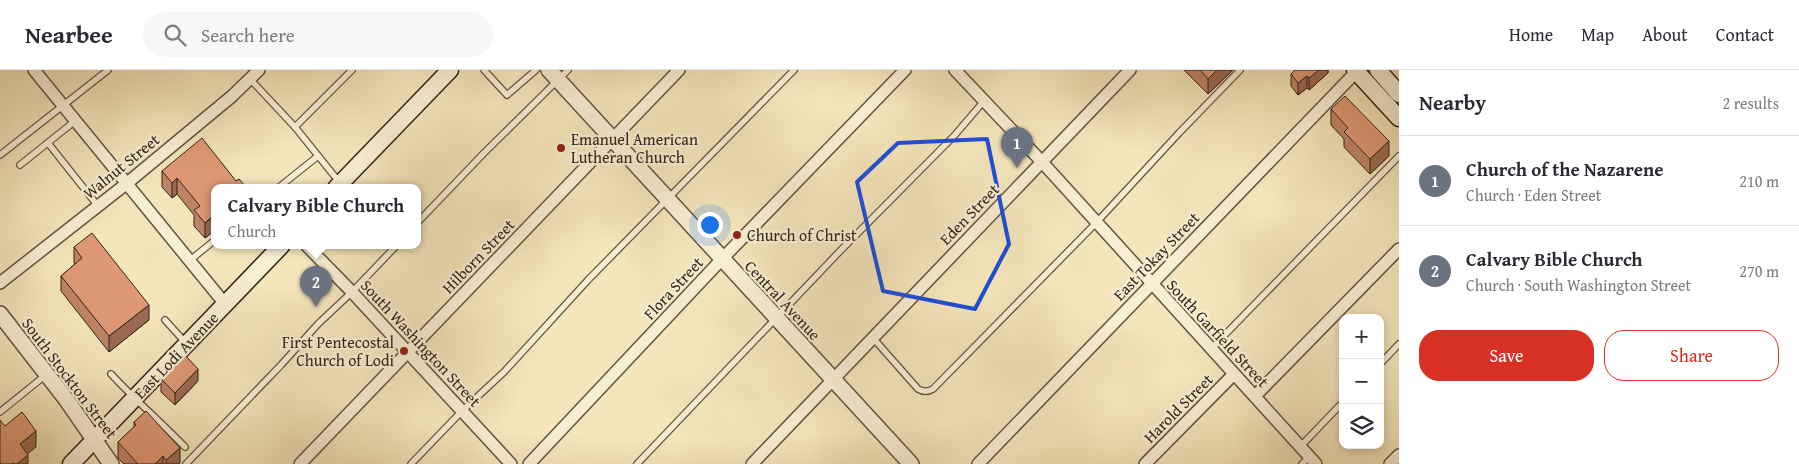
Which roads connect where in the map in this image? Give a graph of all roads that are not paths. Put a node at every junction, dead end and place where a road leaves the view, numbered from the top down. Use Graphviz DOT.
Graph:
graph roads {
  1 [pos="34,70"];
  2 [pos="108,70"];
  3 [pos="259,70"];
  4 [pos="352,70"];
  5 [pos="450,70"];
  6 [pos="484,70"];
  7 [pos="536,70"];
  8 [pos="679,70"];
  9 [pos="794,70"];
  10 [pos="905,70"];
  11 [pos="955,70"];
  12 [pos="1130,70"];
  13 [pos="1240,70"];
  14 [pos="1356,70"];
  15 [pos="1378,70"];
  16 [pos="559,73"];
  17 [pos="250,79"];
  18 [pos="1399,94"];
  19 [pos="984,101"];
  20 [pos="63,107"];
  21 [pos="1399,118"];
  22 [pos="75,121"];
  23 [pos="295,127"];
  24 [pos="612,140"];
  25 [pos="48,143"];
  26 [pos="0,155"];
  27 [pos="318,156"];
  28 [pos="1399,156"];
  29 [pos="1042,162"];
  30 [pos="20,165"];
  31 [pos="126,184"];
  32 [pos="283,184"];
  33 [pos="337,184"];
  34 [pos="340,184"];
  35 [pos="668,199"];
  36 [pos="98,206"];
  37 [pos="421,219"];
  38 [pos="1096,223"];
  39 [pos="211,243"];
  40 [pos="278,249"];
  41 [pos="310,249"];
  42 [pos="393,249"];
  43 [pos="1399,249"];
  44 [pos="722,259"];
  45 [pos="189,261"];
  46 [pos="0,283"];
  47 [pos="1152,285"];
  48 [pos="352,292"];
  49 [pos="225,304"];
  50 [pos="0,314"];
  51 [pos="777,319"];
  52 [pos="165,320"];
  53 [pos="873,338"];
  54 [pos="187,344"];
  55 [pos="1399,344"];
  56 [pos="1211,348"];
  57 [pos="407,353"];
  58 [pos="1384,360"];
  59 [pos="47,374"];
  60 [pos="111,374"];
  61 [pos="1234,374"];
  62 [pos="832,379"];
  63 [pos="1255,396"];
  64 [pos="134,399"];
  65 [pos="1341,404"];
  66 [pos="462,411"];
  67 [pos="0,412"];
  68 [pos="95,440"];
  69 [pos="185,447"];
  70 [pos="1300,447"];
  71 [pos="1399,455"];
  72 [pos="1309,462"];
  73 [pos="71,464"];
  74 [pos="111,464"];
  75 [pos="186,464"];
  76 [pos="300,464"];
  77 [pos="412,464"];
  78 [pos="511,464"];
  79 [pos="529,464"];
  80 [pos="637,464"];
  81 [pos="752,464"];
  82 [pos="911,464"];
  83 [pos="978,464"];
  84 [pos="1144,464"];
  85 [pos="1390,464"];
  1 -- 20 [label="street"];
  2 -- 20 [label="lane"];
  3 -- 17 [label="street, Walnut Street"];
  4 -- 23 [label="lane"];
  5 -- 34 [label="main road"];
  6 -- 7 [label="lane"];
  8 -- 24 [label="street, Hilborn Street"];
  9 -- 35 [label="lane"];
  10 -- 44 [label="street, Flora Street"];
  11 -- 19 [label="street, South Garfield Street"];
  12 -- 29 [label="street, Eden Street"];
  13 -- 38 [label="lane"];
  14 -- 21 [label="main road"];
  14 -- 47 [label="street, East Tokay Street"];
  15 -- 18 [label="main road"];
  16 -- 24 [label="street, Central Avenue"];
  16 -- 37 [label="lane"];
  17 -- 23 [label="lane"];
  17 -- 31 [label="street, Walnut Street"];
  19 -- 29 [label="street, South Garfield Street"];
  19 -- 51 [label="lane"];
  20 -- 22 [label="street"];
  20 -- 26 [label="lane"];
  22 -- 25 [label="lane"];
  22 -- 31 [label="street"];
  23 -- 27 [label="lane"];
  24 -- 35 [label="street, Central Avenue"];
  24 -- 57 [label="street, Hilborn Street"];
  25 -- 30 [label="lane"];
  25 -- 36 [label="lane"];
  27 -- 32 [label="lane"];
  27 -- 33 [label="lane"];
  28 -- 56 [label="lane"];
  29 -- 38 [label="street, South Garfield Street"];
  29 -- 53 [label="street, Eden Street"];
  31 -- 36 [label="street, Walnut Street"];
  31 -- 45 [label="street"];
  35 -- 44 [label="street, Central Avenue"];
  35 -- 66 [label="lane"];
  36 -- 46 [label="street, Walnut Street"];
  38 -- 47 [label="street, South Garfield Street"];
  38 -- 53 [label="lane"];
  39 -- 45 [label="lane"];
  40 -- 49 [label="main road, East Lodi Avenue"];
  41 -- 48 [label="street, South Washington Street"];
  42 -- 48 [label="lane"];
  43 -- 63 [label="street"];
  44 -- 51 [label="street, Central Avenue"];
  44 -- 79 [label="street, Flora Street"];
  45 -- 49 [label="street"];
  47 -- 56 [label="street, South Garfield Street"];
  47 -- 83 [label="street, East Tokay Street"];
  48 -- 57 [label="street, South Washington Street"];
  48 -- 75 [label="lane"];
  49 -- 54 [label="main road, East Lodi Avenue"];
  50 -- 59 [label="street, South Stockton Street"];
  51 -- 62 [label="street, Central Avenue"];
  51 -- 80 [label="lane"];
  52 -- 54 [label="lane"];
  53 -- 62 [label="street, Eden Street"];
  54 -- 64 [label="main road, East Lodi Avenue"];
  55 -- 58 [label="lane"];
  56 -- 61 [label="street, South Garfield Street"];
  57 -- 66 [label="street, South Washington Street"];
  57 -- 76 [label="street, Hilborn Street"];
  59 -- 67 [label="lane"];
  59 -- 68 [label="street, South Stockton Street"];
  60 -- 64 [label="lane"];
  61 -- 63 [label="street, South Garfield Street"];
  61 -- 84 [label="street, Harold Street"];
  62 -- 81 [label="street, Eden Street"];
  62 -- 82 [label="street, Central Avenue"];
  63 -- 70 [label="street, South Garfield Street"];
  64 -- 68 [label="main road, East Lodi Avenue"];
  64 -- 69 [label="lane"];
  65 -- 70 [label="lane"];
  66 -- 77 [label="lane"];
  66 -- 78 [label="street, South Washington Street"];
  68 -- 73 [label="main road, East Lodi Avenue"];
  68 -- 74 [label="street, South Stockton Street"];
  70 -- 72 [label="street, South Garfield Street"];
  71 -- 85 [label="street"];
}
